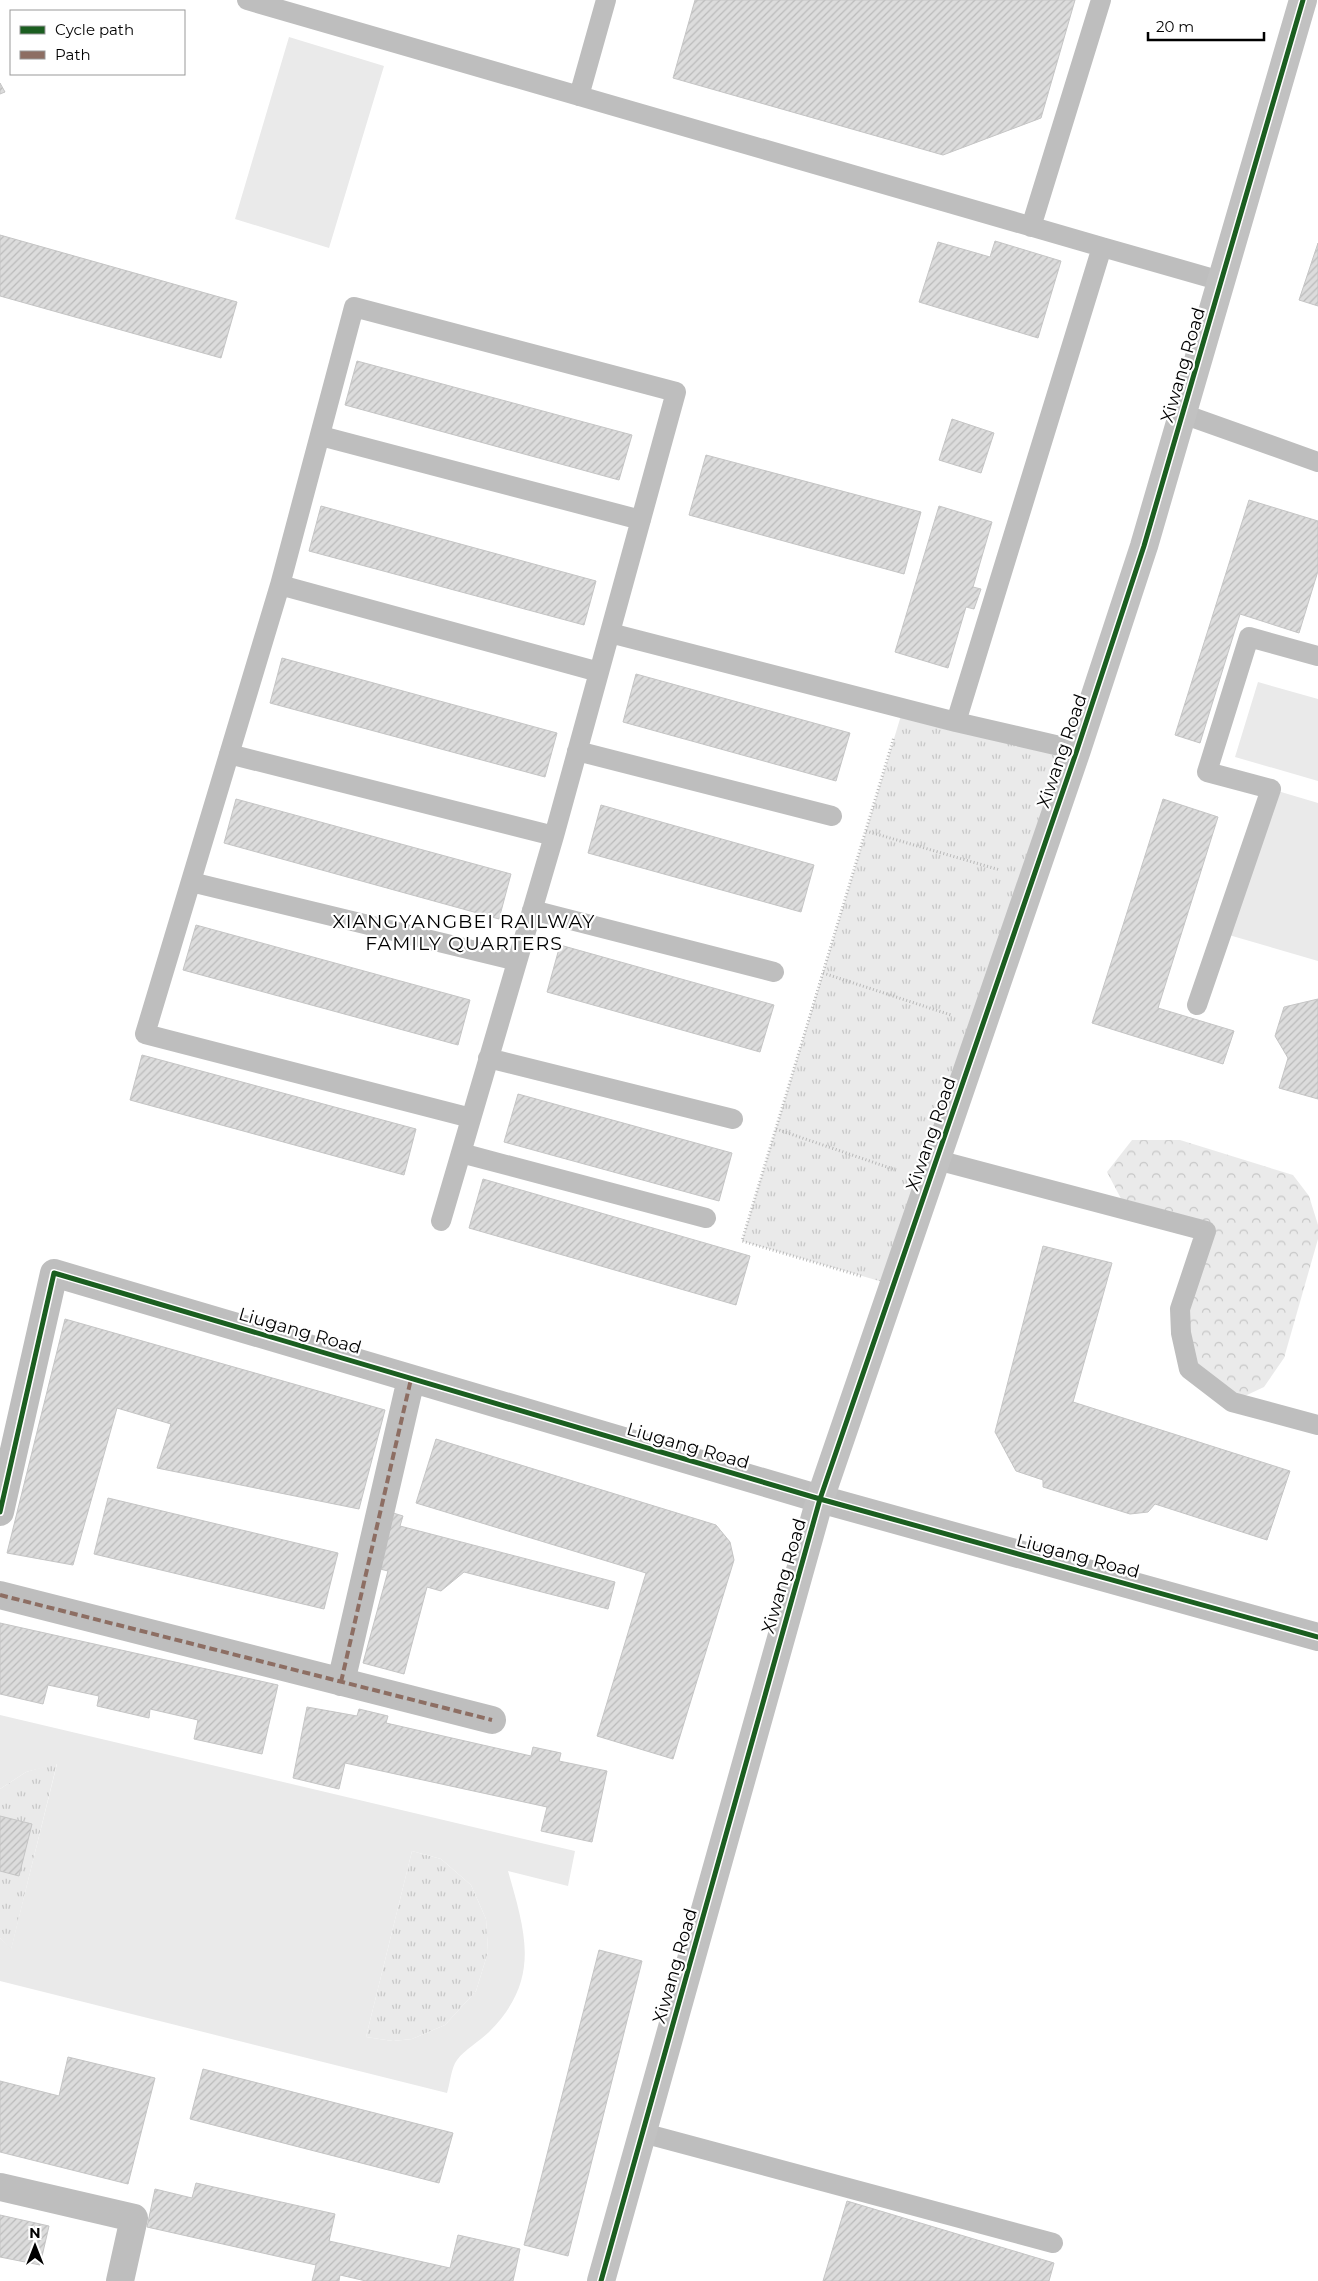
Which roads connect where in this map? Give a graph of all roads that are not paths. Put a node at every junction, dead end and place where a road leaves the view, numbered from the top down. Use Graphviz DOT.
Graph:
graph roads {
  1 [pos="247,0"];
  2 [pos="606,0"];
  3 [pos="1101,0"];
  4 [pos="1303,0"];
  5 [pos="579,96"];
  6 [pos="1031,227"];
  7 [pos="1102,247"];
  8 [pos="1221,281"];
  9 [pos="1182,414"];
  10 [pos="320,436"];
  11 [pos="1318,462"];
  12 [pos="642,520"];
  13 [pos="280,585"];
  14 [pos="610,633"];
  15 [pos="1318,656"];
  16 [pos="598,672"];
  17 [pos="956,722"];
  18 [pos="1077,750"];
  19 [pos="577,751"];
  20 [pos="229,754"];
  21 [pos="832,816"];
  22 [pos="554,836"];
  23 [pos="191,882"];
  24 [pos="532,910"];
  25 [pos="516,961"];
  26 [pos="774,972"];
  27 [pos="1197,1005"];
  28 [pos="488,1058"];
  29 [pos="471,1118"];
  30 [pos="733,1119"];
  31 [pos="461,1153"];
  32 [pos="933,1170"];
  33 [pos="706,1218"];
  34 [pos="441,1221"];
  35 [pos="411,1378"];
  36 [pos="1318,1425"];
  37 [pos="820,1500"];
  38 [pos="0,1512"];
  39 [pos="0,1594"];
  40 [pos="1318,1637"];
  41 [pos="342,1682"];
  42 [pos="492,1720"];
  43 [pos="642,2133"];
  44 [pos="0,2187"];
  45 [pos="1053,2243"];
  46 [pos="120,2281"];
  47 [pos="601,2281"];
  1 -- 5 [label="lane"];
  2 -- 5 [label="lane"];
  3 -- 6 [label="lane"];
  4 -- 8 [label="street, Xiwang Road"];
  5 -- 6 [label="lane"];
  6 -- 7 [label="lane"];
  7 -- 8 [label="lane"];
  7 -- 17 [label="lane"];
  8 -- 9 [label="street, Xiwang Road"];
  9 -- 11 [label="lane"];
  9 -- 18 [label="street, Xiwang Road"];
  10 -- 12 [label="lane"];
  10 -- 12 [label="lane"];
  10 -- 13 [label="lane"];
  12 -- 14 [label="lane"];
  13 -- 16 [label="lane"];
  13 -- 20 [label="lane"];
  14 -- 16 [label="lane"];
  14 -- 17 [label="lane"];
  15 -- 27 [label="lane"];
  16 -- 19 [label="lane"];
  17 -- 18 [label="lane"];
  18 -- 32 [label="street, Xiwang Road"];
  19 -- 21 [label="lane"];
  19 -- 22 [label="lane"];
  20 -- 22 [label="lane"];
  20 -- 23 [label="lane"];
  22 -- 24 [label="lane"];
  23 -- 25 [label="lane"];
  23 -- 29 [label="lane"];
  24 -- 25 [label="lane"];
  24 -- 26 [label="lane"];
  25 -- 28 [label="lane"];
  28 -- 29 [label="lane"];
  28 -- 30 [label="lane"];
  29 -- 31 [label="lane"];
  31 -- 33 [label="lane"];
  31 -- 34 [label="lane"];
  32 -- 36 [label="lane"];
  32 -- 37 [label="street, Xiwang Road"];
  35 -- 37 [label="street, Liugang Road"];
  35 -- 38 [label="street, Liugang Road"];
  35 -- 41 [label="street"];
  37 -- 40 [label="street, Liugang Road"];
  37 -- 43 [label="street, Xiwang Road"];
  39 -- 41 [label="street"];
  41 -- 42 [label="street"];
  43 -- 45 [label="lane"];
  43 -- 47 [label="street, Xiwang Road"];
  44 -- 46 [label="street"];
}
